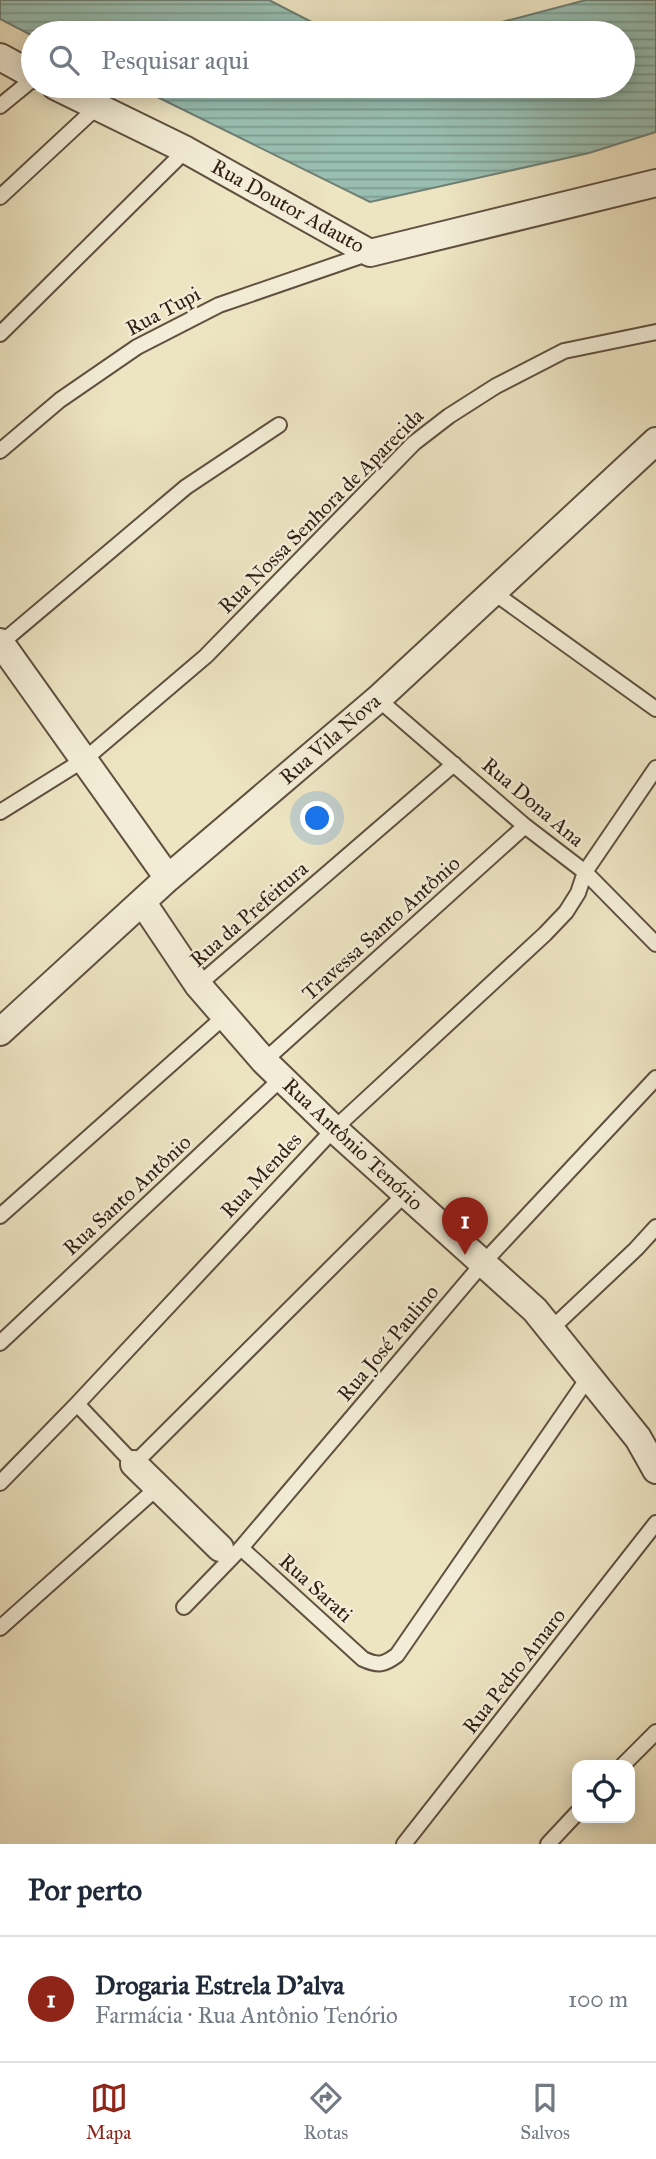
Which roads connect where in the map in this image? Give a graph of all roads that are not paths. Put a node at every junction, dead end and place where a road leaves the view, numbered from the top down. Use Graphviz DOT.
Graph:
graph roads {
  1 [pos="0,57"];
  2 [pos="21,70"];
  3 [pos="21,88"];
  4 [pos="81,98"];
  5 [pos="0,106"];
  6 [pos="98,106"];
  7 [pos="186,150"];
  8 [pos="656,183"];
  9 [pos="0,197"];
  10 [pos="370,253"];
  11 [pos="656,332"];
  12 [pos="0,334"];
  13 [pos="279,425"];
  14 [pos="656,441"];
  15 [pos="0,451"];
  16 [pos="493,592"];
  17 [pos="0,643"];
  18 [pos="378,699"];
  19 [pos="656,709"];
  20 [pos="85,759"];
  21 [pos="454,764"];
  22 [pos="656,768"];
  23 [pos="0,812"];
  24 [pos="525,825"];
  25 [pos="585,872"];
  26 [pos="168,878"];
  27 [pos="143,903"];
  28 [pos="656,944"];
  29 [pos="198,985"];
  30 [pos="225,1016"];
  31 [pos="0,1032"];
  32 [pos="273,1070"];
  33 [pos="656,1078"];
  34 [pos="334,1129"];
  35 [pos="406,1193"];
  36 [pos="0,1216"];
  37 [pos="656,1227"];
  38 [pos="483,1263"];
  39 [pos="550,1330"];
  40 [pos="0,1343"];
  41 [pos="588,1378"];
  42 [pos="77,1404"];
  43 [pos="134,1464"];
  44 [pos="656,1470"];
  45 [pos="0,1483"];
  46 [pos="158,1487"];
  47 [pos="656,1522"];
  48 [pos="230,1548"];
  49 [pos="184,1607"];
  50 [pos="0,1628"];
  51 [pos="656,1732"];
  52 [pos="629,1760"];
  53 [pos="572,1818"];
  54 [pos="404,1844"];
  55 [pos="548,1844"];
  1 -- 2 [label="street"];
  3 -- 5 [label="lane"];
  4 -- 6 [label="street, Rua Doutor Adauto"];
  6 -- 7 [label="street, Rua Doutor Adauto"];
  6 -- 9 [label="lane"];
  7 -- 10 [label="street, Rua Doutor Adauto"];
  7 -- 12 [label="lane"];
  8 -- 10 [label="street, Rua Doutor Adauto"];
  10 -- 15 [label="lane, Rua Tupi"];
  11 -- 20 [label="lane, Rua Nossa Senhora de Aparecida"];
  13 -- 17 [label="lane"];
  14 -- 16 [label="street, Rua Vila Nova"];
  16 -- 18 [label="street, Rua Vila Nova"];
  16 -- 19 [label="lane"];
  17 -- 20 [label="street"];
  18 -- 21 [label="lane, Rua Dona Ana"];
  18 -- 26 [label="street, Rua Vila Nova"];
  20 -- 23 [label="lane, Rua Nossa Senhora de Aparecida"];
  20 -- 26 [label="street"];
  21 -- 24 [label="lane, Rua Dona Ana"];
  21 -- 29 [label="lane, Rua da Prefeitura"];
  22 -- 25 [label="lane, Rua Mendes"];
  24 -- 25 [label="lane, Rua Dona Ana"];
  24 -- 32 [label="lane, Travessa Santo Antônio"];
  25 -- 28 [label="lane, Rua Dona Ana"];
  25 -- 34 [label="lane, Rua Mendes"];
  26 -- 27 [label="street, Rua Vila Nova"];
  27 -- 29 [label="street, Rua Antônio Tenório"];
  27 -- 31 [label="street, Rua Vila Nova"];
  29 -- 30 [label="street, Rua Antônio Tenório"];
  30 -- 32 [label="street, Rua Antônio Tenório"];
  30 -- 36 [label="lane"];
  32 -- 34 [label="street, Rua Antônio Tenório"];
  32 -- 40 [label="lane, Rua Santo Antônio"];
  33 -- 38 [label="lane, Rua José Paulino"];
  34 -- 35 [label="street, Rua Antônio Tenório"];
  34 -- 42 [label="lane, Rua Mendes"];
  35 -- 38 [label="street, Rua Antônio Tenório"];
  35 -- 43 [label="lane"];
  37 -- 39 [label="lane"];
  38 -- 39 [label="street, Rua Antônio Tenório"];
  38 -- 48 [label="lane, Rua José Paulino"];
  39 -- 41 [label="street, Rua Antônio Tenório"];
  41 -- 44 [label="street, Rua Antônio Tenório"];
  41 -- 48 [label="lane, Rua Sarati"];
  42 -- 43 [label="lane"];
  42 -- 45 [label="lane, Rua Mendes"];
  43 -- 46 [label="street"];
  46 -- 48 [label="street"];
  46 -- 50 [label="lane"];
  47 -- 54 [label="lane, Rua Pedro Amaro"];
  48 -- 49 [label="lane, Rua José Paulino"];
  51 -- 52 [label="lane"];
  53 -- 55 [label="lane"];
}
